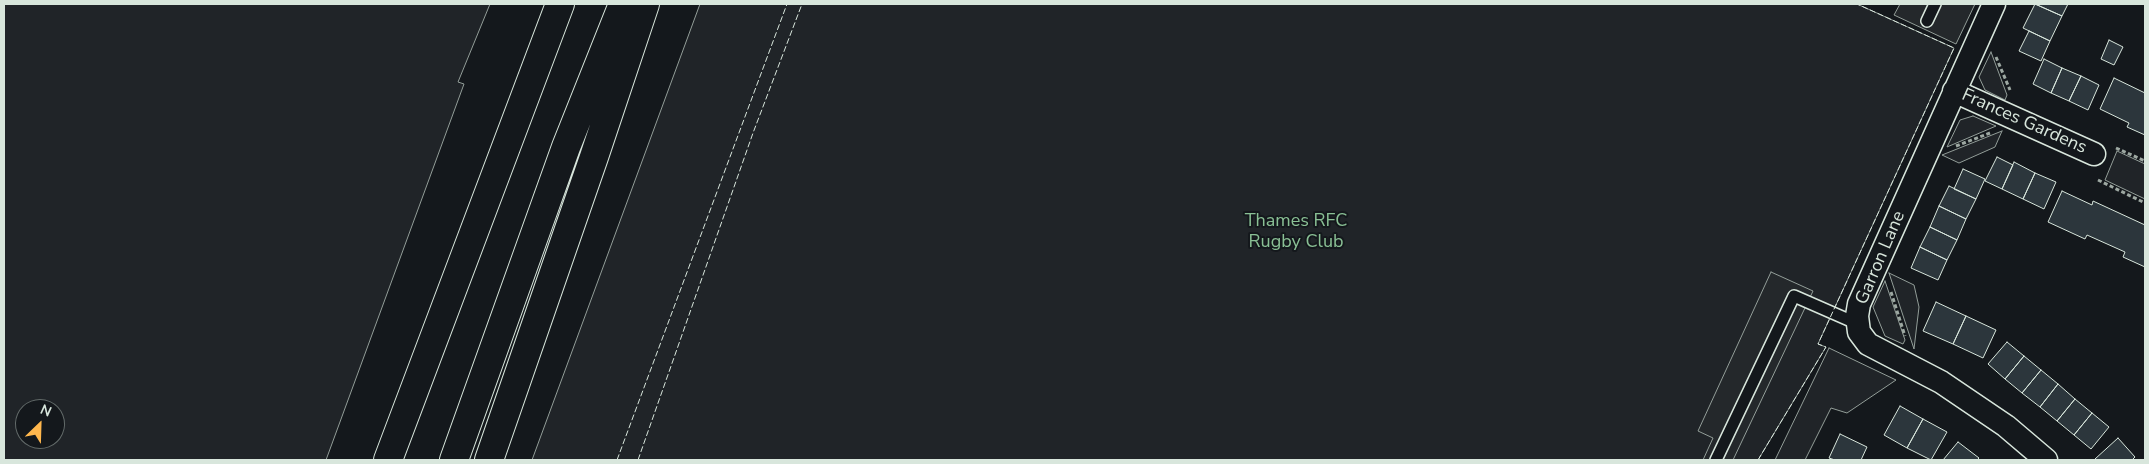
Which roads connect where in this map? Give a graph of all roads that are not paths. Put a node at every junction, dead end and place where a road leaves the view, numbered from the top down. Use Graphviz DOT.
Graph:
graph roads {
  1 [pos="560,4"];
  2 [pos="623,4"];
  3 [pos="645,4"];
  4 [pos="1935,4"];
  5 [pos="1994,4"];
  6 [pos="1927,21"];
  7 [pos="1954,91"];
  8 [pos="2103,150"];
  9 [pos="1858,324"];
  10 [pos="388,460"];
  11 [pos="454,460"];
  12 [pos="489,460"];
  13 [pos="1716,460"];
  14 [pos="2046,460"];
  1 -- 10 [label="highway"];
  2 -- 11 [label="highway"];
  3 -- 12 [label="highway"];
  4 -- 6 [label="lane"];
  5 -- 7 [label="street, Garron Lane"];
  7 -- 8 [label="street, Frances Gardens"];
  7 -- 9 [label="street, Garron Lane"];
  9 -- 13 [label="lane"];
  9 -- 14 [label="street, Garron Lane"];
}
